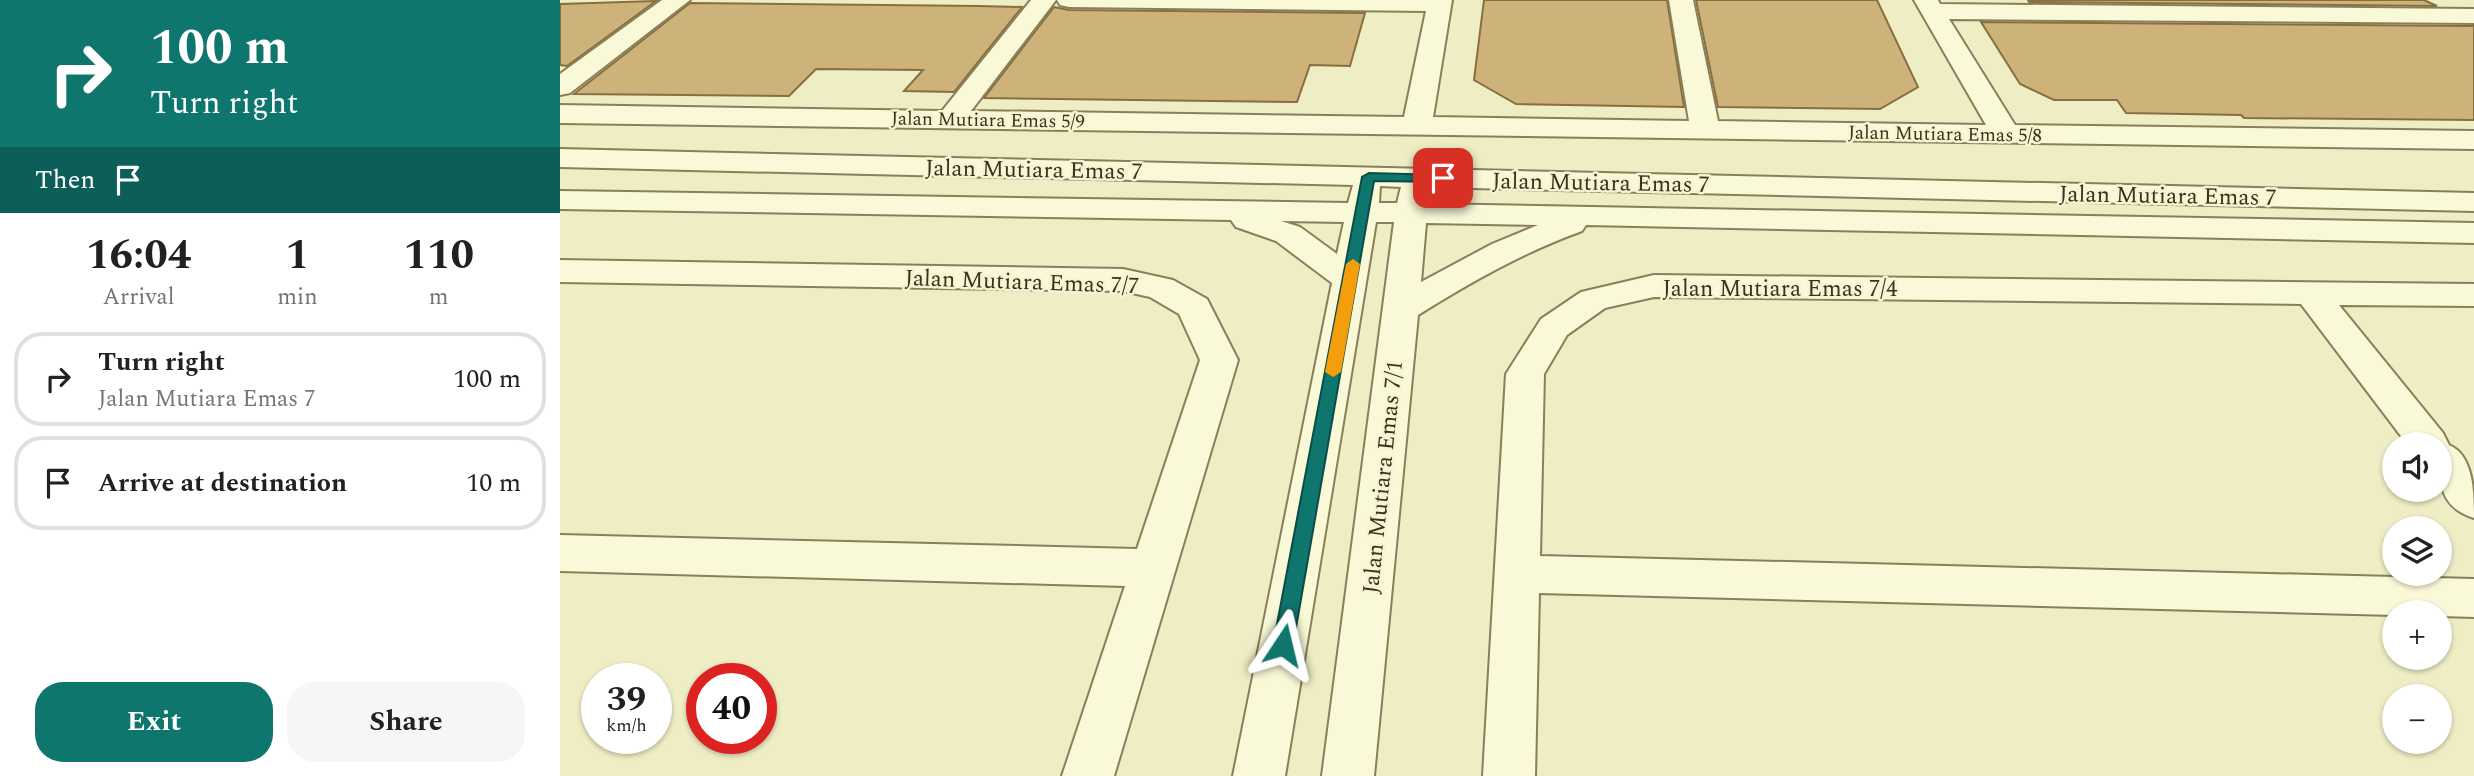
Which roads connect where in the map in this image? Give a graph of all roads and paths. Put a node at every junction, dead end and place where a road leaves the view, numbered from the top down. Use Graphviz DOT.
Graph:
graph roads {
  1 [pos="678,0"];
  2 [pos="1044,0"];
  3 [pos="1069,0"];
  4 [pos="1681,0"];
  5 [pos="2459,0"];
  6 [pos="1439,2"];
  7 [pos="1929,6"];
  8 [pos="2474,7"];
  9 [pos="2474,16"];
  10 [pos="560,87"];
  11 [pos="560,114"];
  12 [pos="951,118"];
  13 [pos="1417,126"];
  14 [pos="1705,130"];
  15 [pos="2006,134"];
  16 [pos="2474,140"];
  17 [pos="560,158"];
  18 [pos="1369,177"];
  19 [pos="1413,196"];
  20 [pos="560,200"];
  21 [pos="2474,202"];
  22 [pos="1222,211"];
  23 [pos="1362,213"];
  24 [pos="1596,216"];
  25 [pos="2474,233"];
  26 [pos="560,271"];
  27 [pos="1350,280"];
  28 [pos="2311,293"];
  29 [pos="2474,295"];
  30 [pos="1400,310"];
  31 [pos="2420,432"];
  32 [pos="2452,474"];
  33 [pos="2474,502"];
  34 [pos="560,554"];
  35 [pos="1153,568"];
  36 [pos="1515,574"];
  37 [pos="2474,598"];
  38 [pos="1088,776"];
  39 [pos="1259,776"];
  40 [pos="1348,776"];
  41 [pos="1509,776"];
  1 -- 10 [label="street"];
  2 -- 12 [label="street"];
  3 -- 6 [label="street"];
  4 -- 14 [label="street"];
  5 -- 8 [label="street"];
  6 -- 13 [label="street"];
  7 -- 9 [label="street"];
  7 -- 15 [label="street"];
  11 -- 12 [label="street, Jalan Mutiara Emas 5/9"];
  12 -- 13 [label="street, Jalan Mutiara Emas 5/9"];
  13 -- 14 [label="street, Jalan Mutiara Emas 5/8"];
  14 -- 15 [label="street, Jalan Mutiara Emas 5/8"];
  15 -- 16 [label="street, Jalan Mutiara Emas 5/8"];
  17 -- 18 [label="street, Jalan Mutiara Emas 7"];
  18 -- 19 [label="street, Jalan Mutiara Emas 7"];
  18 -- 23 [label="street"];
  19 -- 21 [label="street, Jalan Mutiara Emas 7"];
  19 -- 23 [label="street, Jalan Mutiara Emas 7"];
  19 -- 24 [label="street, Jalan Mutiara Emas 7"];
  19 -- 30 [label="street, Jalan Mutiara Emas 7/1"];
  20 -- 22 [label="street, Jalan Mutiara Emas 7"];
  22 -- 23 [label="street, Jalan Mutiara Emas 7"];
  22 -- 27 [label="street"];
  23 -- 27 [label="street"];
  24 -- 25 [label="street, Jalan Mutiara Emas 7"];
  24 -- 30 [label="street"];
  26 -- 35 [label="street, Jalan Mutiara Emas 7/7"];
  27 -- 39 [label="street"];
  28 -- 29 [label="street, Jalan Mutiara Emas 7/4"];
  28 -- 31 [label="street"];
  28 -- 36 [label="street, Jalan Mutiara Emas 7/4"];
  30 -- 40 [label="street, Jalan Mutiara Emas 7/1"];
  32 -- 33 [label="street"];
  34 -- 35 [label="street"];
  35 -- 38 [label="street, Jalan Mutiara Emas 7/7"];
  36 -- 37 [label="street"];
  36 -- 41 [label="street, Jalan Mutiara Emas 7/4"];
}
